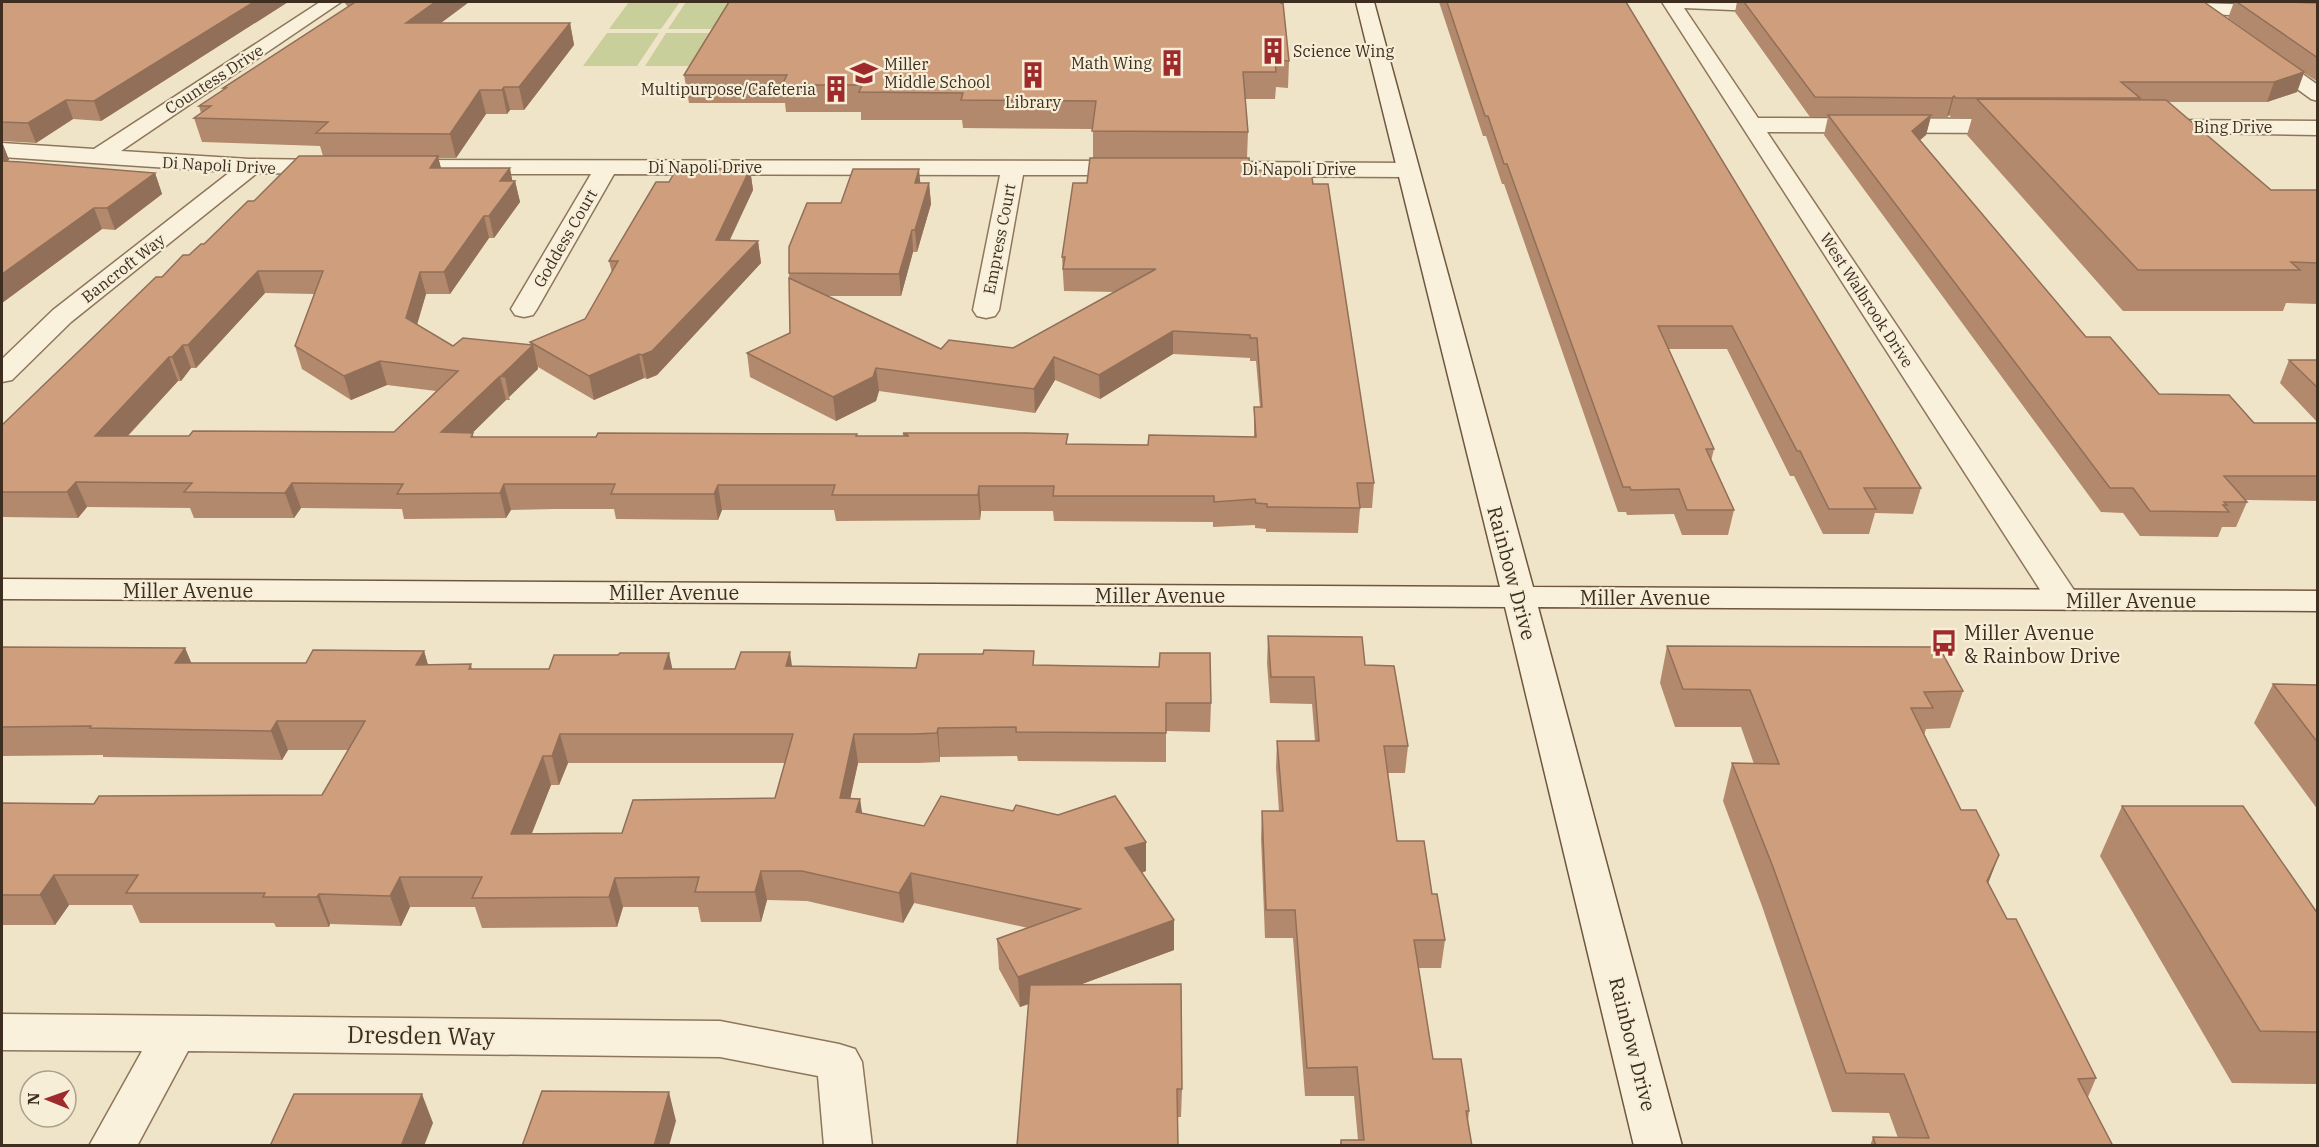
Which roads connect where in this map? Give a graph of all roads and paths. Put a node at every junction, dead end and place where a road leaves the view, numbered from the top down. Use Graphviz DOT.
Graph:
graph roads {
  1 [pos="332,2"];
  2 [pos="1365,2"];
  3 [pos="1671,2"];
  4 [pos="1681,2"];
  5 [pos="2194,5"];
  6 [pos="1796,6"];
  7 [pos="2151,8"];
  8 [pos="2318,13"];
  9 [pos="2226,27"];
  10 [pos="2244,41"];
  11 [pos="2318,95"];
  12 [pos="1753,126"];
  13 [pos="2034,127"];
  14 [pos="2128,127"];
  15 [pos="2318,128"];
  16 [pos="2,150"];
  17 [pos="97,157"];
  18 [pos="250,167"];
  19 [pos="356,167"];
  20 [pos="380,167"];
  21 [pos="607,167"];
  22 [pos="1013,168"];
  23 [pos="1154,168"];
  24 [pos="1190,169"];
  25 [pos="1408,170"];
  26 [pos="524,309"];
  27 [pos="986,310"];
  28 [pos="2,374"];
  29 [pos="2,589"];
  30 [pos="1518,597"];
  31 [pos="2063,599"];
  32 [pos="2318,602"];
  33 [pos="2,1032"];
  34 [pos="176,1033"];
  35 [pos="111,1146"];
  36 [pos="848,1146"];
  37 [pos="1658,1146"];
  1 -- 17 [label="street, Countess Drive"];
  2 -- 25 [label="street, Rainbow Drive"];
  3 -- 12 [label="street, West Walbrook Drive"];
  4 -- 6 [label="street"];
  5 -- 7 [label="street"];
  5 -- 8 [label="street"];
  5 -- 9 [label="street"];
  10 -- 11 [label="street"];
  12 -- 13 [label="street"];
  12 -- 31 [label="street, West Walbrook Drive"];
  14 -- 15 [label="street, Bing Drive"];
  16 -- 17 [label="street, Di Napoli Drive"];
  17 -- 18 [label="street, Di Napoli Drive"];
  18 -- 19 [label="street, Di Napoli Drive"];
  18 -- 28 [label="street, Bancroft Way"];
  20 -- 21 [label="street, Di Napoli Drive"];
  21 -- 22 [label="street, Di Napoli Drive"];
  21 -- 26 [label="street, Goddess Court"];
  22 -- 23 [label="street, Di Napoli Drive"];
  22 -- 27 [label="street, Empress Court"];
  24 -- 25 [label="street, Di Napoli Drive"];
  25 -- 30 [label="street, Rainbow Drive"];
  29 -- 30 [label="street, Miller Avenue"];
  30 -- 31 [label="street, Miller Avenue"];
  30 -- 37 [label="street, Rainbow Drive"];
  31 -- 32 [label="street, Miller Avenue"];
  33 -- 34 [label="street, Dresden Way"];
  34 -- 35 [label="street"];
  34 -- 36 [label="street, Dresden Way"];
}
